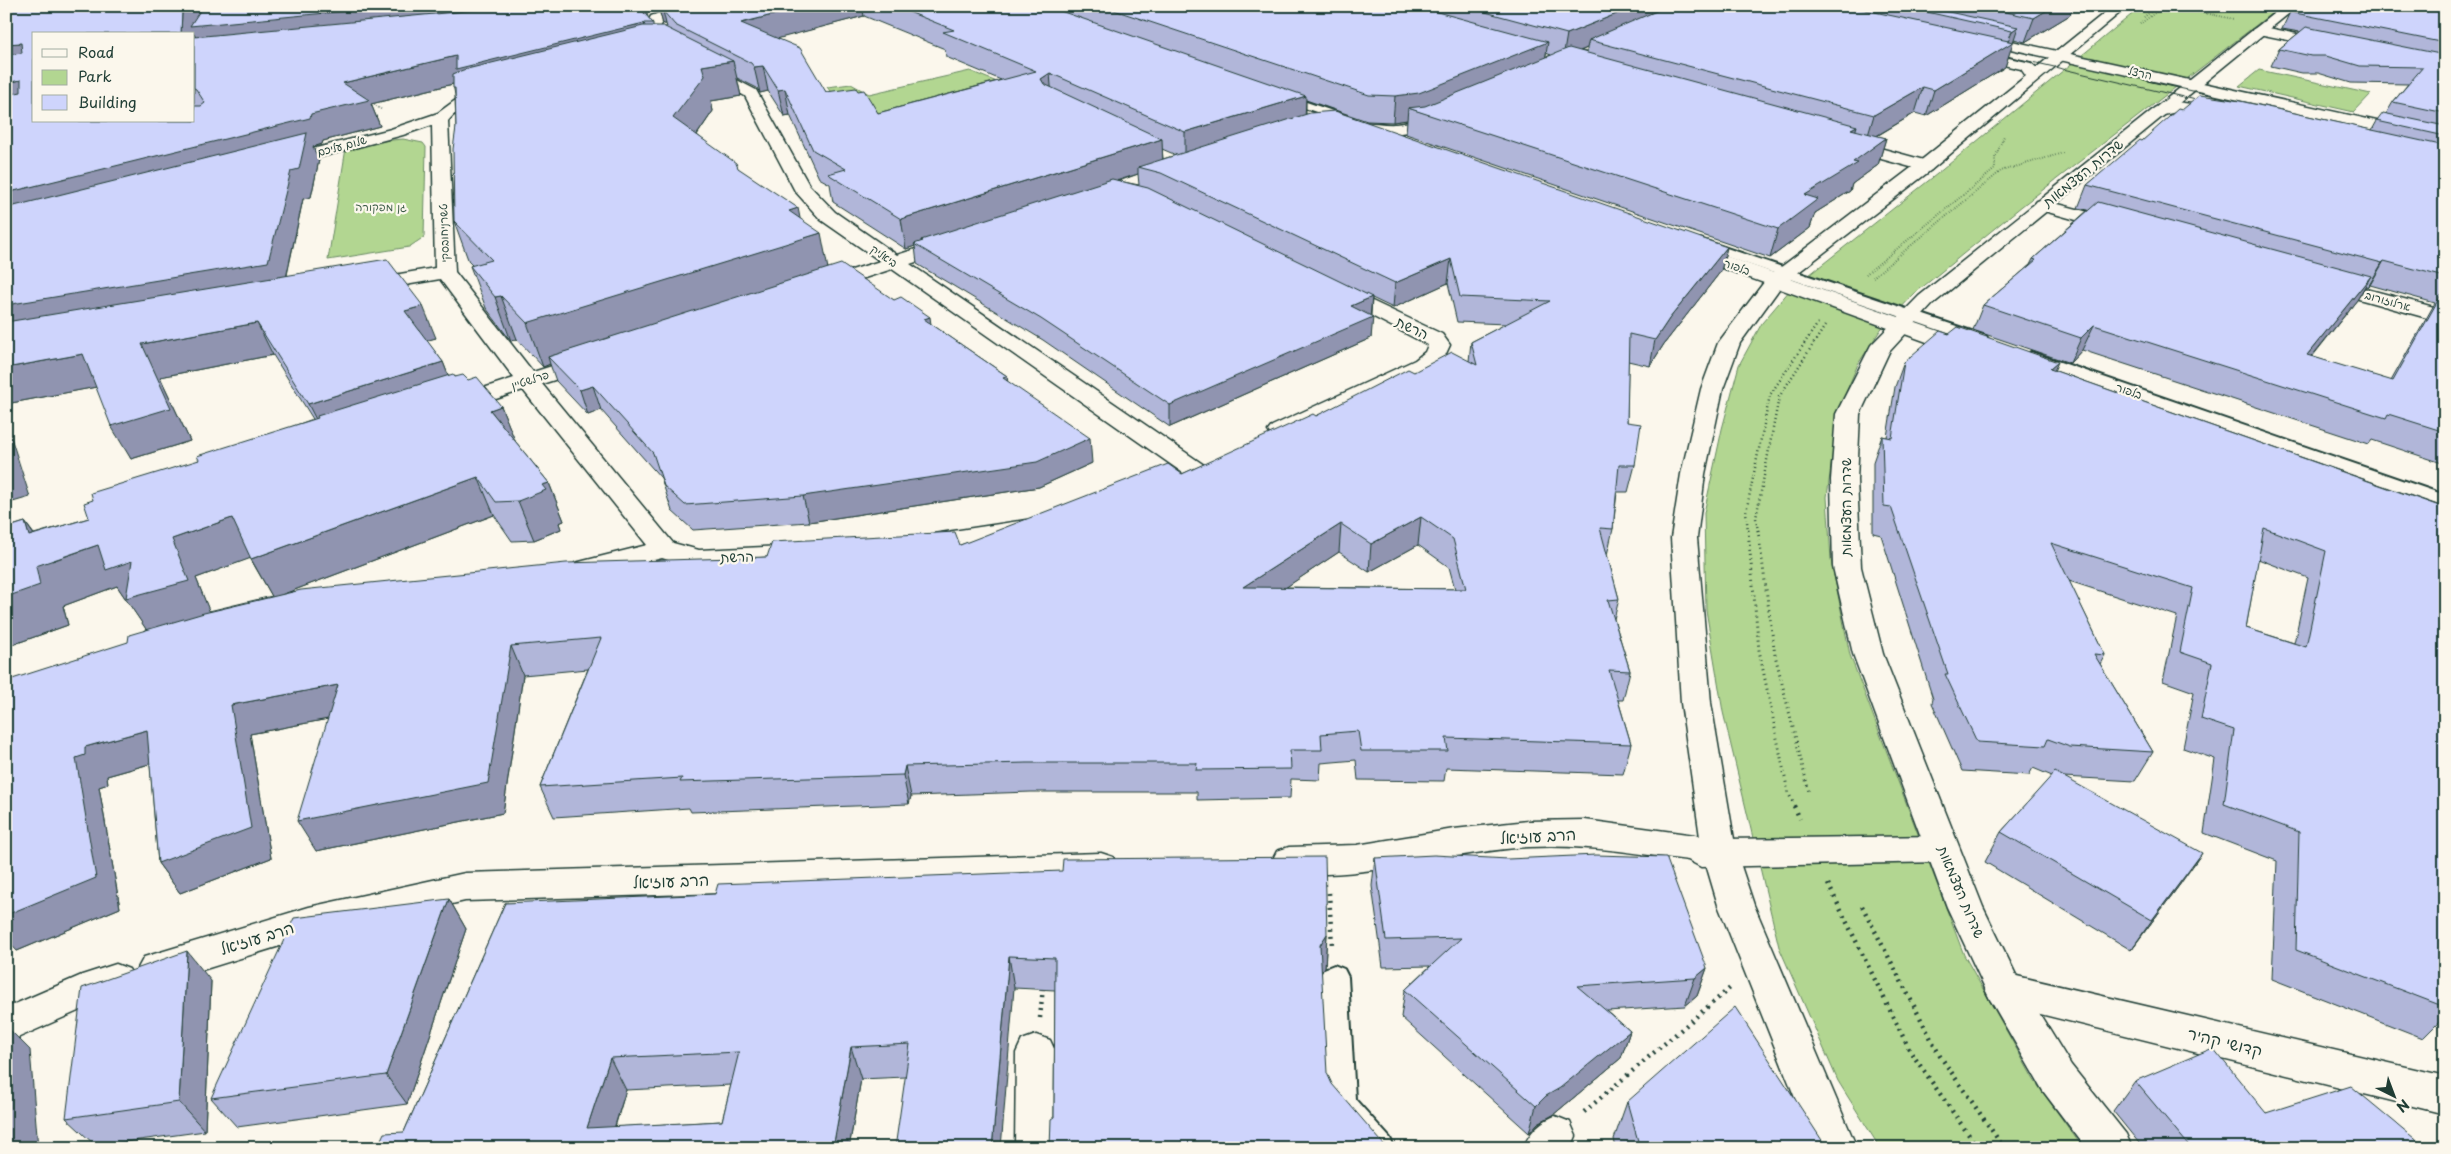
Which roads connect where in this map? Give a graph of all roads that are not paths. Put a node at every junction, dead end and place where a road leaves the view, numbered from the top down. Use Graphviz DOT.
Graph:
graph roads {
  1 [pos="2122,6"];
  2 [pos="2292,6"];
  3 [pos="689,7"];
  4 [pos="643,14"];
  5 [pos="2259,30"];
  6 [pos="1960,34"];
  7 [pos="2347,48"];
  8 [pos="1952,49"];
  9 [pos="651,53"];
  10 [pos="676,54"];
  11 [pos="2059,55"];
  12 [pos="2033,76"];
  13 [pos="2194,85"];
  14 [pos="506,90"];
  15 [pos="1271,97"];
  16 [pos="1457,110"];
  17 [pos="2160,110"];
  18 [pos="444,116"];
  19 [pos="2241,117"];
  20 [pos="1341,126"];
  21 [pos="1306,128"];
  22 [pos="1377,130"];
  23 [pos="1830,139"];
  24 [pos="2445,141"];
  25 [pos="1401,143"];
  26 [pos="1925,166"];
  27 [pos="261,167"];
  28 [pos="2043,205"];
  29 [pos="2138,232"];
  30 [pos="967,239"];
  31 [pos="1679,240"];
  32 [pos="894,263"];
  33 [pos="445,272"];
  34 [pos="1780,276"];
  35 [pos="2309,279"];
  36 [pos="1321,283"];
  37 [pos="347,289"];
  38 [pos="800,293"];
  39 [pos="2445,317"];
  40 [pos="1908,321"];
  41 [pos="612,354"];
  42 [pos="2005,355"];
  43 [pos="528,381"];
  44 [pos="433,412"];
  45 [pos="1258,441"];
  46 [pos="1167,482"];
  47 [pos="2445,501"];
  48 [pos="2445,520"];
  49 [pos="1045,525"];
  50 [pos="894,546"];
  51 [pos="664,549"];
  52 [pos="828,551"];
  53 [pos="555,574"];
  54 [pos="1942,849"];
  55 [pos="1719,851"];
  56 [pos="1342,860"];
  57 [pos="1259,862"];
  58 [pos="1132,866"];
  59 [pos="1606,866"];
  60 [pos="1483,870"];
  61 [pos="1334,977"];
  62 [pos="2004,990"];
  63 [pos="6,1026"];
  64 [pos="1036,1053"];
  65 [pos="2445,1095"];
  66 [pos="1036,1148"];
  67 [pos="1379,1148"];
  68 [pos="1836,1148"];
  69 [pos="2111,1148"];
  1 -- 11 [label="street"];
  2 -- 5 [label="street, שדרות העצמאות"];
  3 -- 4 [label="street"];
  3 -- 10 [label="street, ביאליק"];
  5 -- 7 [label="street"];
  5 -- 13 [label="street, שדרות העצמאות"];
  6 -- 11 [label="street, הרצל"];
  8 -- 12 [label="street"];
  9 -- 10 [label="street"];
  10 -- 32 [label="street, ביאליק"];
  11 -- 12 [label="street"];
  11 -- 13 [label="street, הרצל"];
  12 -- 26 [label="street"];
  13 -- 17 [label="street, שדרות העצמאות"];
  13 -- 24 [label="street, הרצל"];
  14 -- 18 [label="street"];
  15 -- 20 [label="street"];
  15 -- 22 [label="lane"];
  16 -- 22 [label="street"];
  17 -- 19 [label="street"];
  17 -- 28 [label="street, שדרות העצמאות"];
  18 -- 27 [label="street, שלום עליכם"];
  18 -- 33 [label="street, טשרניחובסקי"];
  20 -- 21 [label="street"];
  20 -- 22 [label="street"];
  20 -- 25 [label="street"];
  22 -- 25 [label="lane"];
  23 -- 26 [label="street"];
  26 -- 34 [label="street"];
  28 -- 29 [label="street"];
  28 -- 40 [label="street, שדרות העצמאות"];
  30 -- 32 [label="street"];
  31 -- 34 [label="street, בלפור"];
  32 -- 38 [label="street"];
  32 -- 46 [label="street, ביאליק"];
  33 -- 37 [label="street"];
  33 -- 43 [label="street, טשרניחובסקי"];
  34 -- 40 [label="street, בלפור"];
  34 -- 55 [label="street"];
  35 -- 39 [label="street, ארלוזורוב"];
  36 -- 45 [label="street, הרשת"];
  40 -- 42 [label="street, בלפור"];
  40 -- 54 [label="street, שדרות העצמאות"];
  41 -- 43 [label="street, פרלשטיין"];
  42 -- 47 [label="lane, בלפור"];
  42 -- 48 [label="street, בלפור"];
  43 -- 44 [label="street, פרלשטיין"];
  43 -- 51 [label="street, טשרניחובסקי"];
  49 -- 50 [label="street"];
  51 -- 52 [label="street, הרשת"];
  51 -- 53 [label="street"];
  54 -- 55 [label="street, הרב עוזיאל"];
  54 -- 62 [label="street, שדרות העצמאות"];
  55 -- 56 [label="street, הרב עוזיאל"];
  55 -- 59 [label="street, הרב עוזיאל"];
  55 -- 68 [label="street"];
  56 -- 57 [label="street, הרב עוזיאל"];
  56 -- 60 [label="street, הרב עוזיאל"];
  58 -- 63 [label="street, הרב עוזיאל"];
  61 -- 67 [label="lane"];
  62 -- 65 [label="street, קדושי קהיר"];
  62 -- 69 [label="street, שדרות העצמאות"];
  64 -- 66 [label="street"];
}
